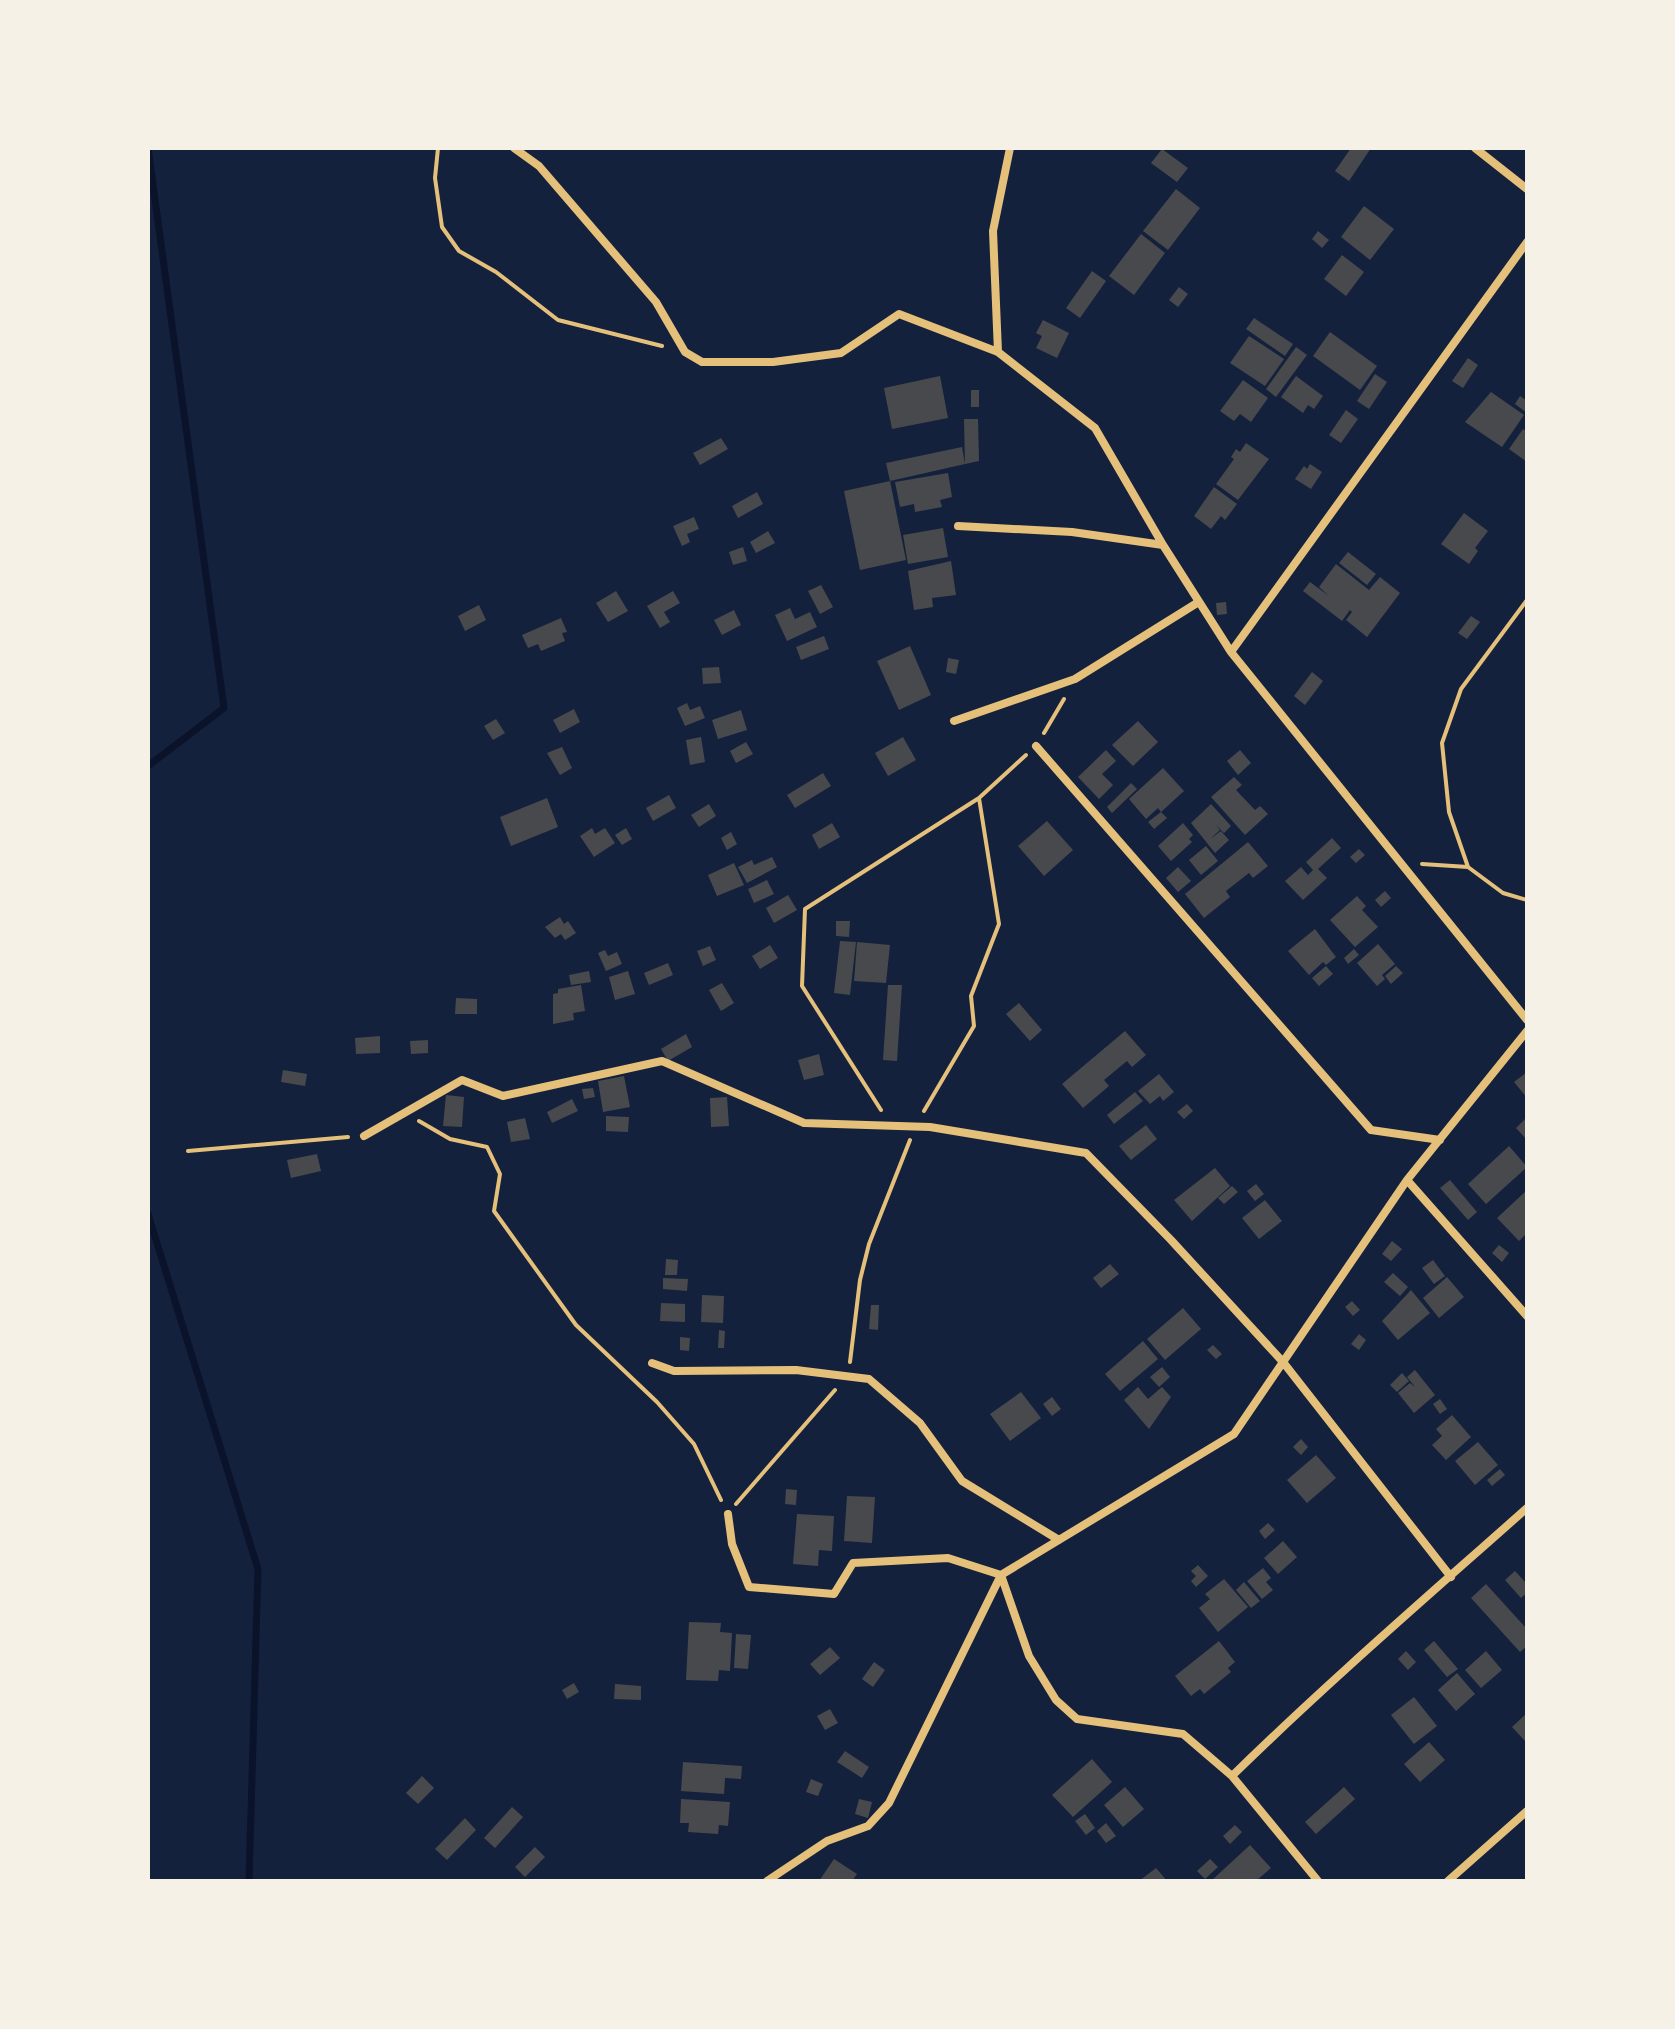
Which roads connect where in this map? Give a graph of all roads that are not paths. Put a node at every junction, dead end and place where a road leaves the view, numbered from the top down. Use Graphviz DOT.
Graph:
graph roads {
  1 [pos="514,148"];
  2 [pos="1010,148"];
  3 [pos="1475,148"];
  4 [pos="1527,189"];
  5 [pos="1527,242"];
  6 [pos="998,352"];
  7 [pos="958,526"];
  8 [pos="1163,545"];
  9 [pos="1197,603"];
  10 [pos="1231,652"];
  11 [pos="954,721"];
  12 [pos="1036,746"];
  13 [pos="1527,1020"];
  14 [pos="1527,1031"];
  15 [pos="364,1136"];
  16 [pos="1440,1140"];
  17 [pos="1407,1180"];
  18 [pos="1527,1316"];
  19 [pos="1283,1362"];
  20 [pos="652,1363"];
  21 [pos="1527,1508"];
  22 [pos="728,1514"];
  23 [pos="1059,1540"];
  24 [pos="1001,1575"];
  25 [pos="1451,1577"];
  26 [pos="1232,1776"];
  27 [pos="1527,1811"];
  28 [pos="767,1881"];
  29 [pos="1318,1881"];
  30 [pos="1448,1881"];
  1 -- 6 [label="street"];
  2 -- 6 [label="street"];
  3 -- 4 [label="street"];
  5 -- 10 [label="street"];
  6 -- 8 [label="street"];
  7 -- 8 [label="street"];
  8 -- 9 [label="street"];
  9 -- 10 [label="street"];
  9 -- 11 [label="street"];
  10 -- 13 [label="street"];
  12 -- 16 [label="street"];
  14 -- 16 [label="street"];
  15 -- 19 [label="street"];
  16 -- 17 [label="street"];
  17 -- 18 [label="street"];
  17 -- 19 [label="street"];
  19 -- 23 [label="street"];
  19 -- 25 [label="street"];
  20 -- 23 [label="street"];
  21 -- 25 [label="street"];
  22 -- 24 [label="street"];
  23 -- 24 [label="street"];
  24 -- 26 [label="street"];
  24 -- 28 [label="street"];
  25 -- 26 [label="street"];
  26 -- 29 [label="street"];
  27 -- 30 [label="street"];
}
